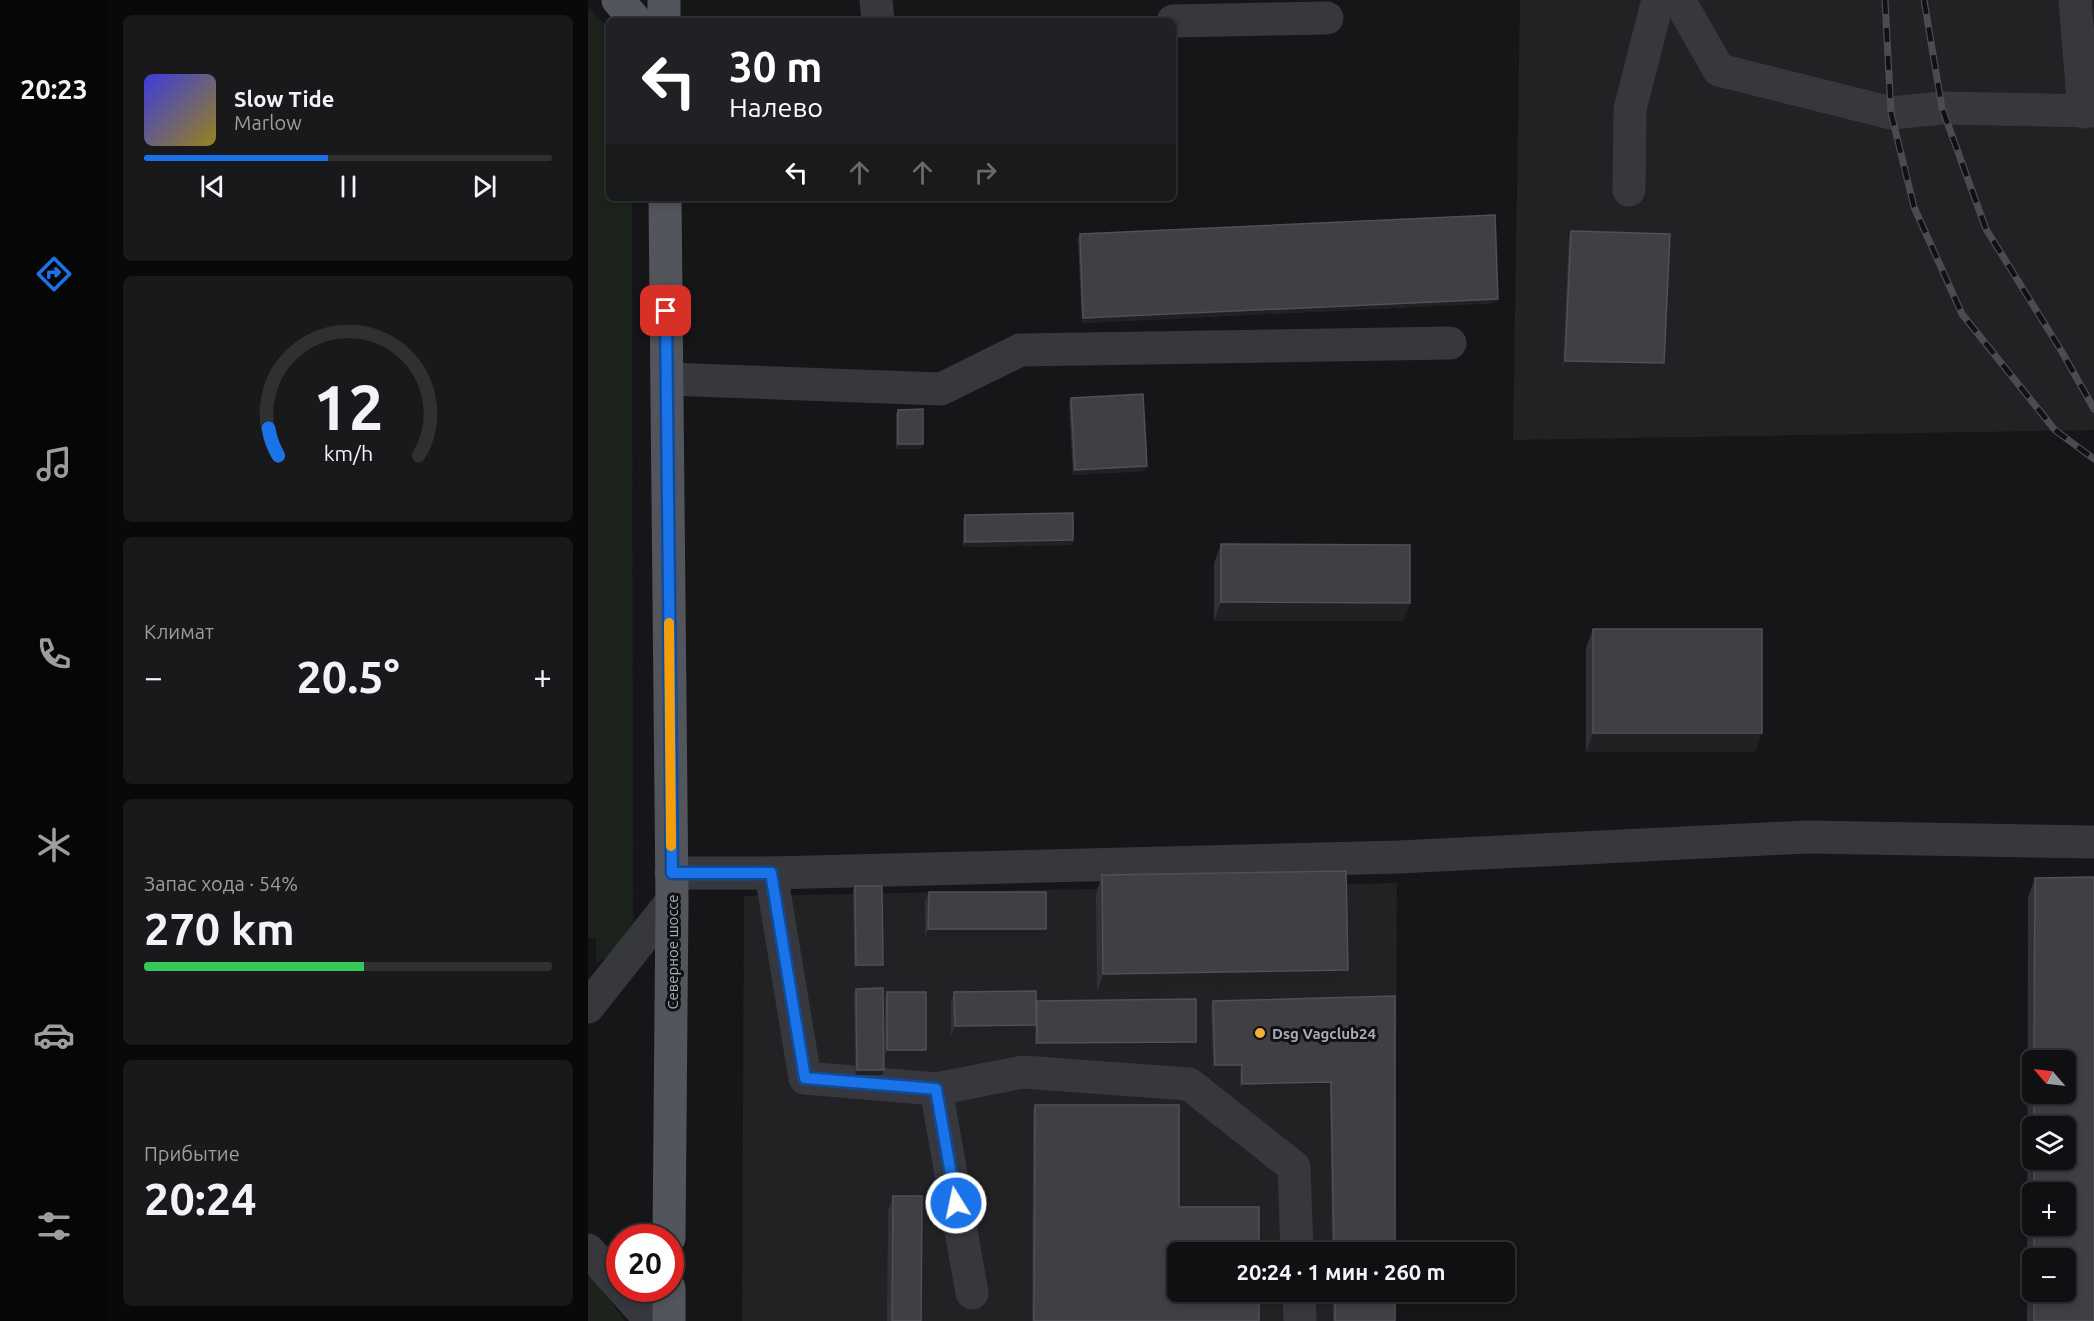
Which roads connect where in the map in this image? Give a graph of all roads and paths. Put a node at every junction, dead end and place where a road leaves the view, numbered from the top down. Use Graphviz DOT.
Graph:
graph roads {
  1 [pos="618,0"];
  2 [pos="664,0"];
  3 [pos="876,0"];
  4 [pos="1658,0"];
  5 [pos="1679,0"];
  6 [pos="2076,0"];
  7 [pos="633,18"];
  8 [pos="664,18"];
  9 [pos="878,18"];
  10 [pos="1327,18"];
  11 [pos="1176,21"];
  12 [pos="2089,112"];
  13 [pos="1629,190"];
  14 [pos="665,201"];
  15 [pos="1450,343"];
  16 [pos="667,379"];
  17 [pos="2094,842"];
  18 [pos="771,873"];
  19 [pos="672,887"];
  20 [pos="588,1007"];
  21 [pos="936,1089"];
  22 [pos="669,1224"];
  23 [pos="1297,1242"];
  24 [pos="588,1250"];
  25 [pos="606,1270"];
  26 [pos="972,1293"];
  27 [pos="634,1302"];
  28 [pos="669,1302"];
  29 [pos="1299,1302"];
  30 [pos="651,1321"];
  31 [pos="669,1321"];
  32 [pos="1300,1321"];
  1 -- 7 [label="main road"];
  2 -- 8 [label="main road"];
  3 -- 9 [label="lane"];
  4 -- 13 [label="lane"];
  5 -- 12 [label="lane"];
  6 -- 12 [label="lane"];
  10 -- 11 [label="lane"];
  14 -- 16 [label="main road, Северное шоссе"];
  15 -- 16 [label="lane"];
  16 -- 19 [label="main road, Северное шоссе"];
  17 -- 18 [label="lane"];
  18 -- 19 [label="lane"];
  18 -- 21 [label="lane"];
  19 -- 20 [label="lane"];
  19 -- 22 [label="main road, Северное шоссе"];
  21 -- 23 [label="lane"];
  21 -- 26 [label="lane"];
  24 -- 25 [label="lane"];
  27 -- 30 [label="lane"];
  28 -- 31 [label="main road"];
  29 -- 32 [label="lane"];
}
